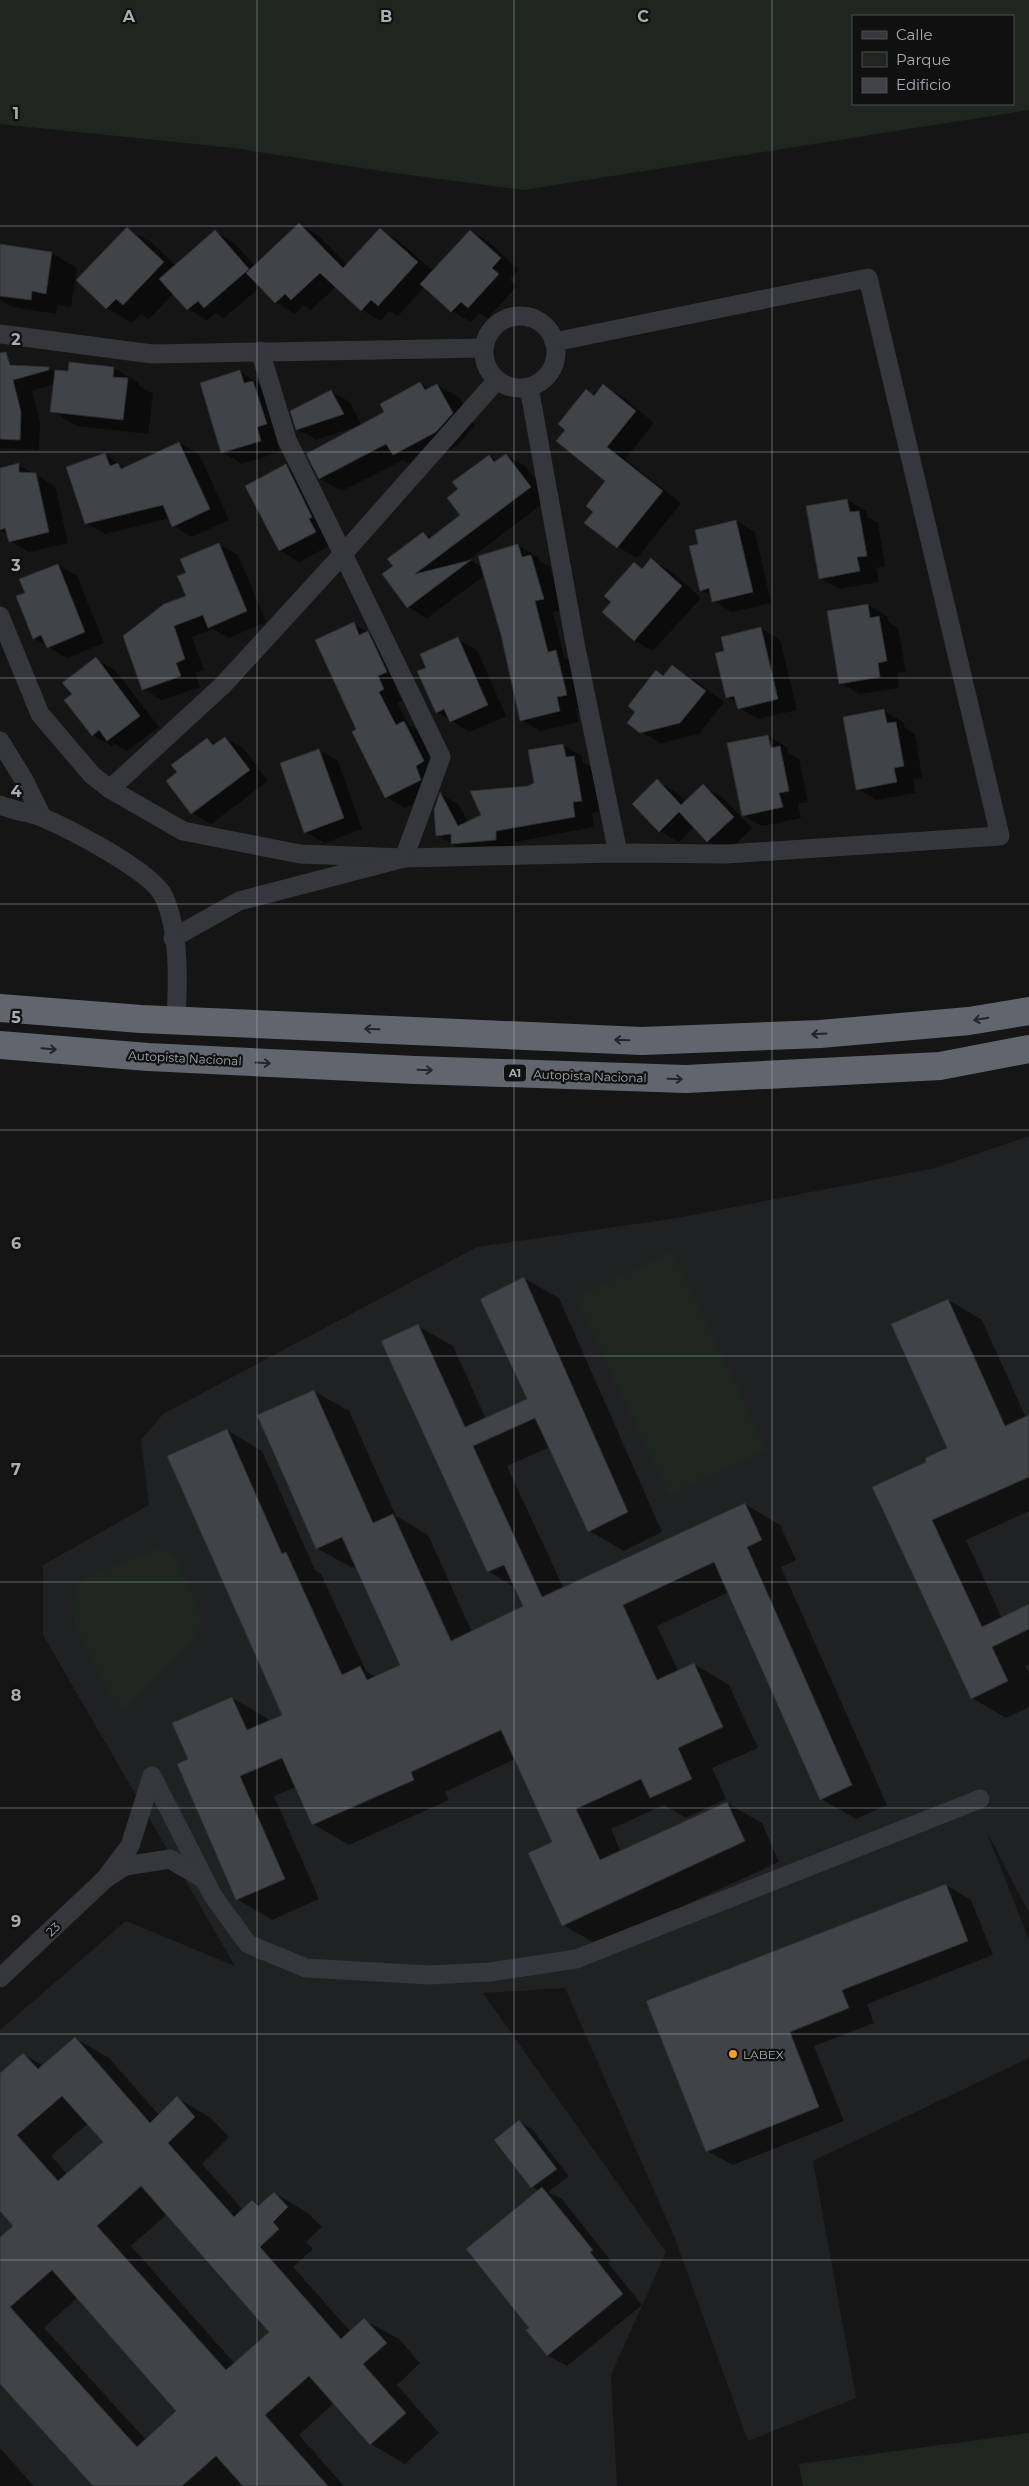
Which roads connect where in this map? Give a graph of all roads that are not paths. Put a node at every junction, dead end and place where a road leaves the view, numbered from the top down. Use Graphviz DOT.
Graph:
graph roads {
  1 [pos="0,334"];
  2 [pos="554,342"];
  3 [pos="484,348"];
  4 [pos="260,351"];
  5 [pos="497,380"];
  6 [pos="529,387"];
  7 [pos="343,554"];
  8 [pos="0,616"];
  9 [pos="0,741"];
  10 [pos="110,789"];
  11 [pos="0,805"];
  12 [pos="42,817"];
  13 [pos="618,853"];
  14 [pos="404,858"];
  15 [pos="173,938"];
  16 [pos="0,1008"];
  17 [pos="1029,1011"];
  18 [pos="176,1021"];
  19 [pos="0,1045"];
  20 [pos="1029,1050"];
  21 [pos="980,1798"];
  22 [pos="106,1879"];
  23 [pos="204,1879"];
  24 [pos="0,1978"];
  1 -- 4 [label="street"];
  2 -- 3 [label="street"];
  2 -- 6 [label="street"];
  2 -- 13 [label="street"];
  3 -- 4 [label="street"];
  3 -- 5 [label="street"];
  4 -- 7 [label="street"];
  5 -- 6 [label="street"];
  5 -- 7 [label="street"];
  6 -- 13 [label="street"];
  7 -- 10 [label="street"];
  7 -- 14 [label="street"];
  8 -- 10 [label="street"];
  9 -- 12 [label="street"];
  10 -- 14 [label="street"];
  11 -- 12 [label="street"];
  12 -- 15 [label="street"];
  13 -- 14 [label="street"];
  14 -- 15 [label="street"];
  15 -- 18 [label="street"];
  16 -- 18 [label="highway"];
  17 -- 18 [label="highway, one-way"];
  19 -- 20 [label="highway, Autopista Nacional / A1, one-way"];
  21 -- 23 [label="street"];
  22 -- 23 [label="street, 23"];
  22 -- 23 [label="street, 23"];
  22 -- 24 [label="street, 23"];
}
